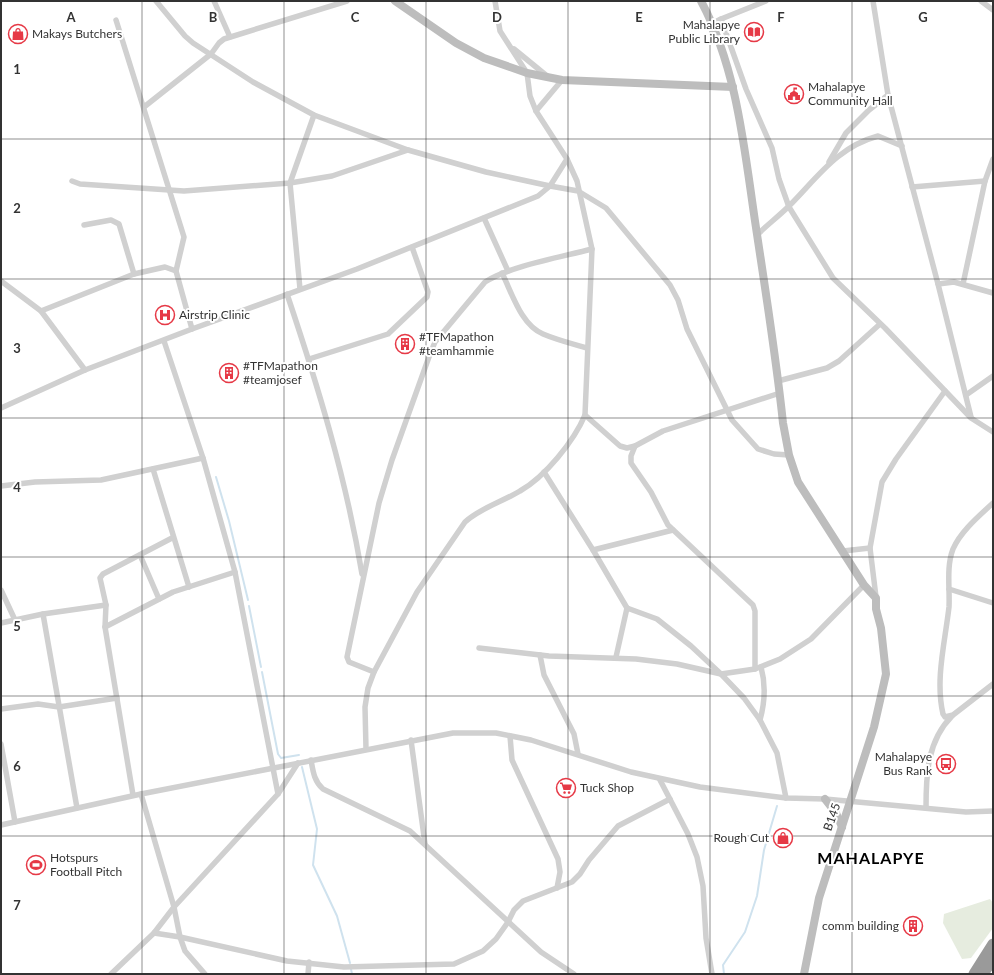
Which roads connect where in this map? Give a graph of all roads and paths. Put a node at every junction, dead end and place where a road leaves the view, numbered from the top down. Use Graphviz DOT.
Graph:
graph roads {
  1 [pos="156,1"];
  2 [pos="214,1"];
  3 [pos="347,1"];
  4 [pos="395,1"];
  5 [pos="496,1"];
  6 [pos="702,1"];
  7 [pos="766,1"];
  8 [pos="873,1"];
  9 [pos="981,1"];
  10 [pos="993,10"];
  11 [pos="721,19"];
  12 [pos="116,20"];
  13 [pos="713,23"];
  14 [pos="230,37"];
  15 [pos="512,47"];
  16 [pos="211,54"];
  17 [pos="527,72"];
  18 [pos="548,77"];
  19 [pos="562,80"];
  20 [pos="733,87"];
  21 [pos="888,96"];
  22 [pos="144,107"];
  23 [pos="536,111"];
  24 [pos="314,115"];
  25 [pos="902,146"];
  26 [pos="408,150"];
  27 [pos="993,158"];
  28 [pos="568,159"];
  29 [pos="828,164"];
  30 [pos="985,180"];
  31 [pos="72,181"];
  32 [pos="290,183"];
  33 [pos="550,186"];
  34 [pos="912,187"];
  35 [pos="171,190"];
  36 [pos="578,191"];
  37 [pos="789,207"];
  38 [pos="484,218"];
  39 [pos="84,225"];
  40 [pos="757,235"];
  41 [pos="412,247"];
  42 [pos="592,249"];
  43 [pos="176,271"];
  44 [pos="505,272"];
  45 [pos="134,274"];
  46 [pos="1,281"];
  47 [pos="938,284"];
  48 [pos="963,284"];
  49 [pos="300,289"];
  50 [pos="993,293"];
  51 [pos="287,294"];
  52 [pos="41,311"];
  53 [pos="880,324"];
  54 [pos="192,329"];
  55 [pos="164,340"];
  56 [pos="587,348"];
  57 [pos="309,359"];
  58 [pos="85,370"];
  59 [pos="993,376"];
  60 [pos="778,380"];
  61 [pos="945,391"];
  62 [pos="780,393"];
  63 [pos="966,395"];
  64 [pos="1,408"];
  65 [pos="727,411"];
  66 [pos="585,415"];
  67 [pos="971,418"];
  68 [pos="993,432"];
  69 [pos="634,446"];
  70 [pos="789,455"];
  71 [pos="203,458"];
  72 [pos="152,469"];
  73 [pos="544,472"];
  74 [pos="1,486"];
  75 [pos="993,503"];
  76 [pos="673,530"];
  77 [pos="172,538"];
  78 [pos="870,548"];
  79 [pos="593,550"];
  80 [pos="843,551"];
  81 [pos="140,555"];
  82 [pos="235,572"];
  83 [pos="363,578"];
  84 [pos="864,585"];
  85 [pos="189,587"];
  86 [pos="949,589"];
  87 [pos="1,590"];
  88 [pos="876,598"];
  89 [pos="159,599"];
  90 [pos="993,603"];
  91 [pos="106,604"];
  92 [pos="627,608"];
  93 [pos="44,614"];
  94 [pos="15,620"];
  95 [pos="1,623"];
  96 [pos="105,627"];
  97 [pos="479,648"];
  98 [pos="540,655"];
  99 [pos="616,657"];
  100 [pos="761,667"];
  101 [pos="755,670"];
  102 [pos="374,672"];
  103 [pos="721,674"];
  104 [pos="993,684"];
  105 [pos="117,698"];
  106 [pos="59,707"];
  107 [pos="1,709"];
  108 [pos="953,715"];
  109 [pos="760,720"];
  110 [pos="510,736"];
  111 [pos="411,740"];
  112 [pos="1,744"];
  113 [pos="366,749"];
  114 [pos="578,754"];
  115 [pos="311,760"];
  116 [pos="298,763"];
  117 [pos="273,767"];
  118 [pos="660,780"];
  119 [pos="141,794"];
  120 [pos="278,794"];
  121 [pos="133,795"];
  122 [pos="786,798"];
  123 [pos="670,799"];
  124 [pos="825,799"];
  125 [pos="850,801"];
  126 [pos="77,808"];
  127 [pos="926,808"];
  128 [pos="993,811"];
  129 [pos="15,822"];
  130 [pos="1,825"];
  131 [pos="842,827"];
  132 [pos="425,844"];
  133 [pos="557,888"];
  134 [pos="174,907"];
  135 [pos="508,922"];
  136 [pos="154,933"];
  137 [pos="180,937"];
  138 [pos="993,944"];
  139 [pos="993,959"];
  140 [pos="309,962"];
  141 [pos="111,974"];
  142 [pos="206,974"];
  143 [pos="308,974"];
  144 [pos="574,974"];
  145 [pos="712,974"];
  146 [pos="804,974"];
  147 [pos="974,974"];
  148 [pos="984,974"];
  1 -- 16 [label="street"];
  2 -- 14 [label="street"];
  3 -- 14 [label="street"];
  4 -- 17 [label="main road"];
  5 -- 15 [label="street"];
  6 -- 13 [label="main road"];
  7 -- 11 [label="street"];
  8 -- 21 [label="street"];
  9 -- 10 [label="street"];
  11 -- 13 [label="street"];
  11 -- 37 [label="street"];
  12 -- 22 [label="street"];
  13 -- 20 [label="main road"];
  14 -- 16 [label="street"];
  15 -- 17 [label="street"];
  15 -- 18 [label="street"];
  16 -- 22 [label="street"];
  16 -- 24 [label="street"];
  17 -- 18 [label="main road"];
  17 -- 23 [label="street"];
  18 -- 19 [label="main road"];
  19 -- 20 [label="main road"];
  19 -- 23 [label="street"];
  20 -- 40 [label="main road"];
  21 -- 25 [label="street"];
  21 -- 29 [label="street"];
  22 -- 35 [label="street"];
  23 -- 28 [label="street"];
  24 -- 26 [label="street"];
  24 -- 32 [label="street"];
  25 -- 29 [label="street"];
  25 -- 34 [label="street"];
  26 -- 32 [label="street"];
  26 -- 33 [label="street"];
  27 -- 30 [label="street"];
  28 -- 33 [label="street"];
  28 -- 36 [label="street"];
  29 -- 37 [label="street"];
  30 -- 34 [label="street"];
  30 -- 48 [label="street"];
  31 -- 35 [label="street"];
  32 -- 35 [label="street"];
  32 -- 49 [label="street"];
  33 -- 36 [label="street"];
  33 -- 38 [label="street"];
  34 -- 47 [label="street"];
  35 -- 43 [label="street"];
  36 -- 42 [label="street"];
  36 -- 65 [label="street"];
  37 -- 40 [label="street"];
  37 -- 53 [label="street"];
  38 -- 41 [label="street"];
  38 -- 44 [label="street"];
  39 -- 45 [label="street"];
  40 -- 60 [label="main road"];
  41 -- 49 [label="street"];
  41 -- 57 [label="street"];
  42 -- 44 [label="street"];
  42 -- 56 [label="street"];
  43 -- 45 [label="street"];
  43 -- 54 [label="street"];
  44 -- 56 [label="street"];
  44 -- 83 [label="street"];
  45 -- 52 [label="street"];
  46 -- 52 [label="street"];
  47 -- 48 [label="street"];
  47 -- 63 [label="street"];
  48 -- 50 [label="street"];
  49 -- 51 [label="street"];
  51 -- 54 [label="street"];
  51 -- 57 [label="street"];
  52 -- 58 [label="street"];
  53 -- 60 [label="street"];
  53 -- 61 [label="street"];
  54 -- 55 [label="street"];
  55 -- 58 [label="street"];
  55 -- 71 [label="street"];
  56 -- 66 [label="street"];
  57 -- 83 [label="street"];
  58 -- 64 [label="street"];
  59 -- 63 [label="street"];
  60 -- 62 [label="main road"];
  61 -- 67 [label="street"];
  61 -- 78 [label="street"];
  62 -- 65 [label="street"];
  62 -- 70 [label="main road"];
  63 -- 67 [label="street"];
  65 -- 69 [label="street"];
  65 -- 70 [label="street"];
  66 -- 69 [label="street"];
  66 -- 73 [label="street"];
  67 -- 68 [label="street"];
  69 -- 76 [label="street"];
  70 -- 80 [label="main road"];
  71 -- 72 [label="street"];
  71 -- 82 [label="street"];
  72 -- 74 [label="street"];
  72 -- 77 [label="street"];
  73 -- 79 [label="street"];
  73 -- 102 [label="street"];
  75 -- 86 [label="street"];
  76 -- 79 [label="street"];
  76 -- 101 [label="street"];
  77 -- 81 [label="street"];
  77 -- 85 [label="street"];
  78 -- 80 [label="street"];
  78 -- 88 [label="street"];
  79 -- 92 [label="street"];
  80 -- 84 [label="main road"];
  81 -- 89 [label="street"];
  81 -- 91 [label="street"];
  82 -- 85 [label="street"];
  82 -- 117 [label="street"];
  83 -- 102 [label="street"];
  84 -- 88 [label="main road"];
  84 -- 100 [label="street"];
  85 -- 89 [label="street"];
  86 -- 90 [label="street"];
  86 -- 108 [label="street"];
  87 -- 94 [label="street"];
  88 -- 125 [label="main road, B145 / B145"];
  89 -- 96 [label="street"];
  91 -- 93 [label="street"];
  91 -- 96 [label="street"];
  92 -- 99 [label="street"];
  92 -- 103 [label="street"];
  93 -- 94 [label="street"];
  93 -- 106 [label="street"];
  94 -- 95 [label="street"];
  96 -- 105 [label="street"];
  97 -- 98 [label="street"];
  98 -- 99 [label="street"];
  98 -- 114 [label="street"];
  99 -- 103 [label="street"];
  100 -- 101 [label="street"];
  100 -- 109 [label="street"];
  101 -- 103 [label="street"];
  102 -- 113 [label="street"];
  103 -- 109 [label="street"];
  104 -- 108 [label="street"];
  105 -- 106 [label="street"];
  105 -- 121 [label="street"];
  106 -- 107 [label="street"];
  106 -- 126 [label="street"];
  108 -- 127 [label="street"];
  109 -- 122 [label="street"];
  110 -- 111 [label="street"];
  110 -- 114 [label="street"];
  110 -- 133 [label="street"];
  111 -- 113 [label="street"];
  111 -- 132 [label="street"];
  112 -- 129 [label="street"];
  113 -- 115 [label="street"];
  114 -- 118 [label="street"];
  115 -- 116 [label="street"];
  115 -- 132 [label="street"];
  116 -- 117 [label="street"];
  116 -- 120 [label="street"];
  117 -- 119 [label="street"];
  117 -- 120 [label="street"];
  118 -- 122 [label="street"];
  118 -- 123 [label="street"];
  119 -- 121 [label="street"];
  119 -- 134 [label="street"];
  120 -- 134 [label="street"];
  121 -- 126 [label="street"];
  122 -- 124 [label="street"];
  123 -- 133 [label="street"];
  123 -- 145 [label="street"];
  124 -- 125 [label="street"];
  124 -- 131 [label="main road"];
  125 -- 127 [label="street"];
  125 -- 131 [label="main road, B145 / B145"];
  126 -- 129 [label="street"];
  127 -- 128 [label="street"];
  129 -- 130 [label="street"];
  131 -- 146 [label="main road, B145 / B145"];
  132 -- 135 [label="street"];
  133 -- 135 [label="street"];
  134 -- 136 [label="street"];
  134 -- 137 [label="street"];
  135 -- 140 [label="street"];
  135 -- 144 [label="street"];
  136 -- 137 [label="street"];
  136 -- 141 [label="street"];
  137 -- 140 [label="street"];
  137 -- 142 [label="street"];
  138 -- 147 [label="highway"];
  139 -- 148 [label="highway"];
  140 -- 143 [label="street"];
}
